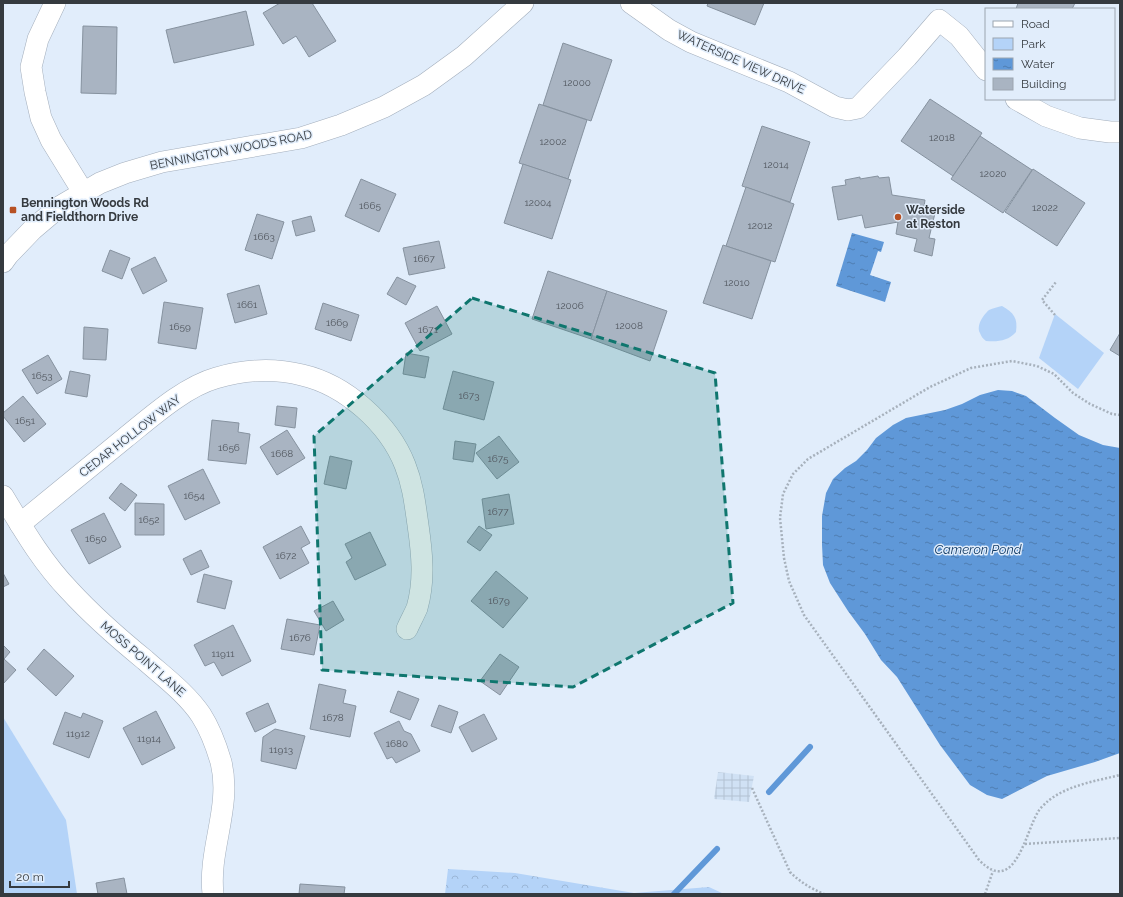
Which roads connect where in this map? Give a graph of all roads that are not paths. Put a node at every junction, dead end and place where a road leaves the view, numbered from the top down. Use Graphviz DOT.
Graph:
graph roads {
  1 [pos="55,3"];
  2 [pos="523,3"];
  3 [pos="631,3"];
  4 [pos="985,69"];
  5 [pos="1018,100"];
  6 [pos="1120,132"];
  7 [pos="83,192"];
  8 [pos="3,262"];
  9 [pos="3,496"];
  10 [pos="20,524"];
  11 [pos="408,629"];
  12 [pos="213,894"];
  1 -- 7 [label="street"];
  2 -- 7 [label="street, BENNINGTON WOODS ROAD"];
  3 -- 4 [label="street, WATERSIDE VIEW DRIVE"];
  5 -- 6 [label="street"];
  7 -- 8 [label="street, BENNINGTON WOODS ROAD"];
  9 -- 10 [label="street, MOSS POINT LANE"];
  10 -- 11 [label="street, CEDAR HOLLOW WAY"];
  10 -- 12 [label="street, MOSS POINT LANE"];
}
